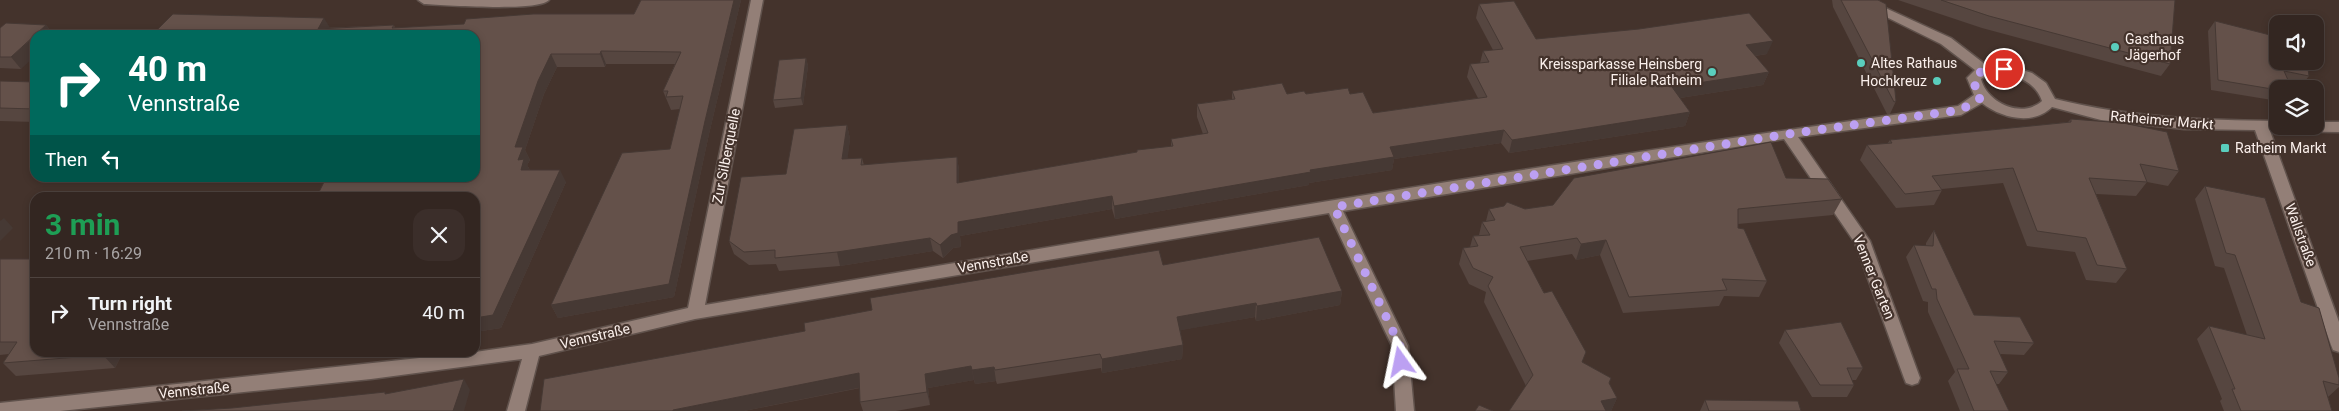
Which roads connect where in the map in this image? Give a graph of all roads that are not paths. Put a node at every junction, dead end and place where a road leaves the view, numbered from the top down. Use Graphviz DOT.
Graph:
graph roads {
  1 [pos="424,0"];
  2 [pos="543,0"];
  3 [pos="757,0"];
  4 [pos="1858,0"];
  5 [pos="1984,70"];
  6 [pos="1982,97"];
  7 [pos="2049,102"];
  8 [pos="2261,126"];
  9 [pos="2269,126"];
  10 [pos="2324,127"];
  11 [pos="2339,127"];
  12 [pos="1788,134"];
  13 [pos="1334,207"];
  14 [pos="694,313"];
  15 [pos="2339,345"];
  16 [pos="532,350"];
  17 [pos="1912,378"];
  18 [pos="0,410"];
  19 [pos="516,411"];
  20 [pos="1405,411"];
  1 -- 2 [label="street"];
  3 -- 14 [label="street, Zur Silberquelle"];
  4 -- 5 [label="street"];
  5 -- 6 [label="street"];
  5 -- 7 [label="street"];
  6 -- 7 [label="street"];
  6 -- 12 [label="street, Vennstraße"];
  7 -- 8 [label="street, Ratheimer Markt"];
  8 -- 9 [label="street, Ratheimer Markt"];
  8 -- 15 [label="street, Wallstraße"];
  10 -- 11 [label="street"];
  12 -- 13 [label="street, Vennstraße"];
  12 -- 17 [label="street, Venner Garten"];
  13 -- 14 [label="street, Vennstraße"];
  13 -- 20 [label="street"];
  14 -- 16 [label="street, Vennstraße"];
  16 -- 18 [label="street, Vennstraße"];
  16 -- 19 [label="street"];
}
